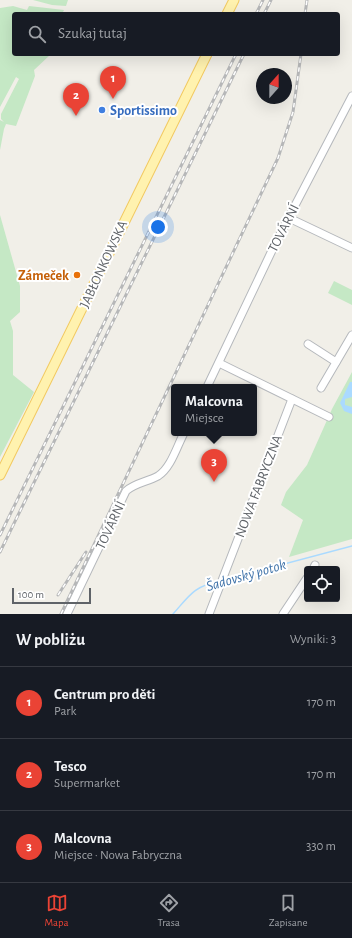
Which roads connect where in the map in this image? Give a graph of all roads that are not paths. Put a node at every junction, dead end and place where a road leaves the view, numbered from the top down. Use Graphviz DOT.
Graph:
graph roads {
  1 [pos="234,0"];
  2 [pos="228,12"];
  3 [pos="206,56"];
  4 [pos="352,96"];
  5 [pos="289,218"];
  6 [pos="352,248"];
  7 [pos="352,335"];
  8 [pos="308,344"];
  9 [pos="336,362"];
  10 [pos="219,363"];
  11 [pos="208,384"];
  12 [pos="321,388"];
  13 [pos="292,399"];
  14 [pos="330,417"];
  15 [pos="182,436"];
  16 [pos="0,475"];
  17 [pos="304,583"];
  18 [pos="67,614"];
  19 [pos="209,614"];
  20 [pos="284,614"];
  1 -- 2 [label="main road"];
  3 -- 16 [label="main road, JABŁONKOWSKA"];
  4 -- 5 [label="street, TOVÁRNÍ"];
  5 -- 6 [label="street"];
  5 -- 10 [label="street, TOVÁRNÍ"];
  7 -- 9 [label="street"];
  8 -- 9 [label="street"];
  9 -- 12 [label="street"];
  10 -- 11 [label="street, TOVÁRNÍ"];
  10 -- 13 [label="street"];
  13 -- 14 [label="street"];
  13 -- 19 [label="street, NOWA FABRYCZNA"];
  15 -- 18 [label="street, TOVÁRNÍ"];
  17 -- 20 [label="street"];
}
